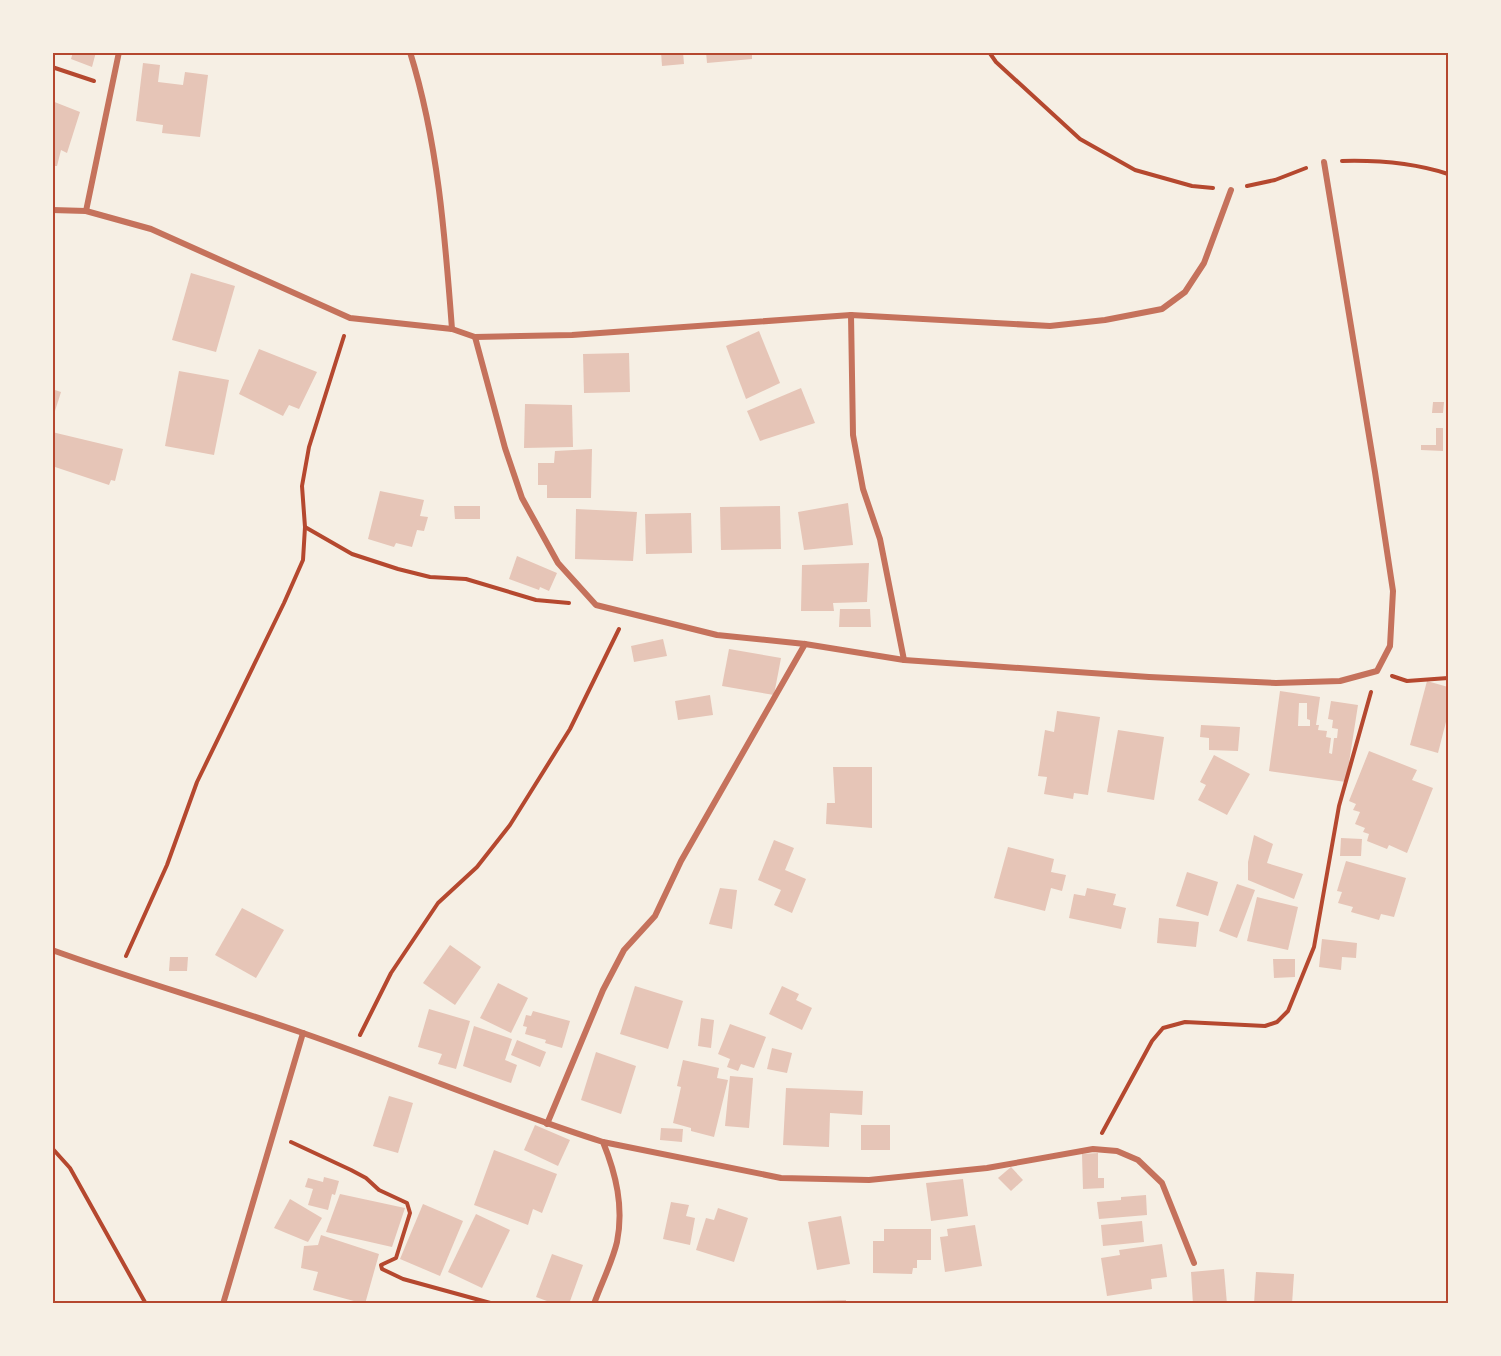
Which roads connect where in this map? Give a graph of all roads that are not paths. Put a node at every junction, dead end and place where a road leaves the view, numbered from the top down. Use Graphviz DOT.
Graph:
graph roads {
  1 [pos="119,52"];
  2 [pos="410,52"];
  3 [pos="1324,162"];
  4 [pos="1231,190"];
  5 [pos="52,210"];
  6 [pos="86,211"];
  7 [pos="851,315"];
  8 [pos="452,329"];
  9 [pos="475,336"];
  10 [pos="805,645"];
  11 [pos="904,660"];
  12 [pos="52,950"];
  13 [pos="303,1033"];
  14 [pos="548,1124"];
  15 [pos="603,1142"];
  16 [pos="1194,1263"];
  17 [pos="223,1304"];
  18 [pos="594,1304"];
  1 -- 6 [label="street"];
  2 -- 8 [label="street"];
  3 -- 11 [label="street"];
  4 -- 7 [label="street"];
  5 -- 6 [label="street"];
  6 -- 8 [label="street"];
  7 -- 9 [label="street"];
  7 -- 11 [label="street"];
  8 -- 9 [label="street"];
  9 -- 10 [label="street"];
  10 -- 11 [label="street"];
  10 -- 14 [label="street"];
  12 -- 13 [label="street"];
  13 -- 14 [label="street"];
  13 -- 17 [label="street"];
  14 -- 15 [label="street"];
  15 -- 16 [label="street"];
  15 -- 18 [label="street"];
}
